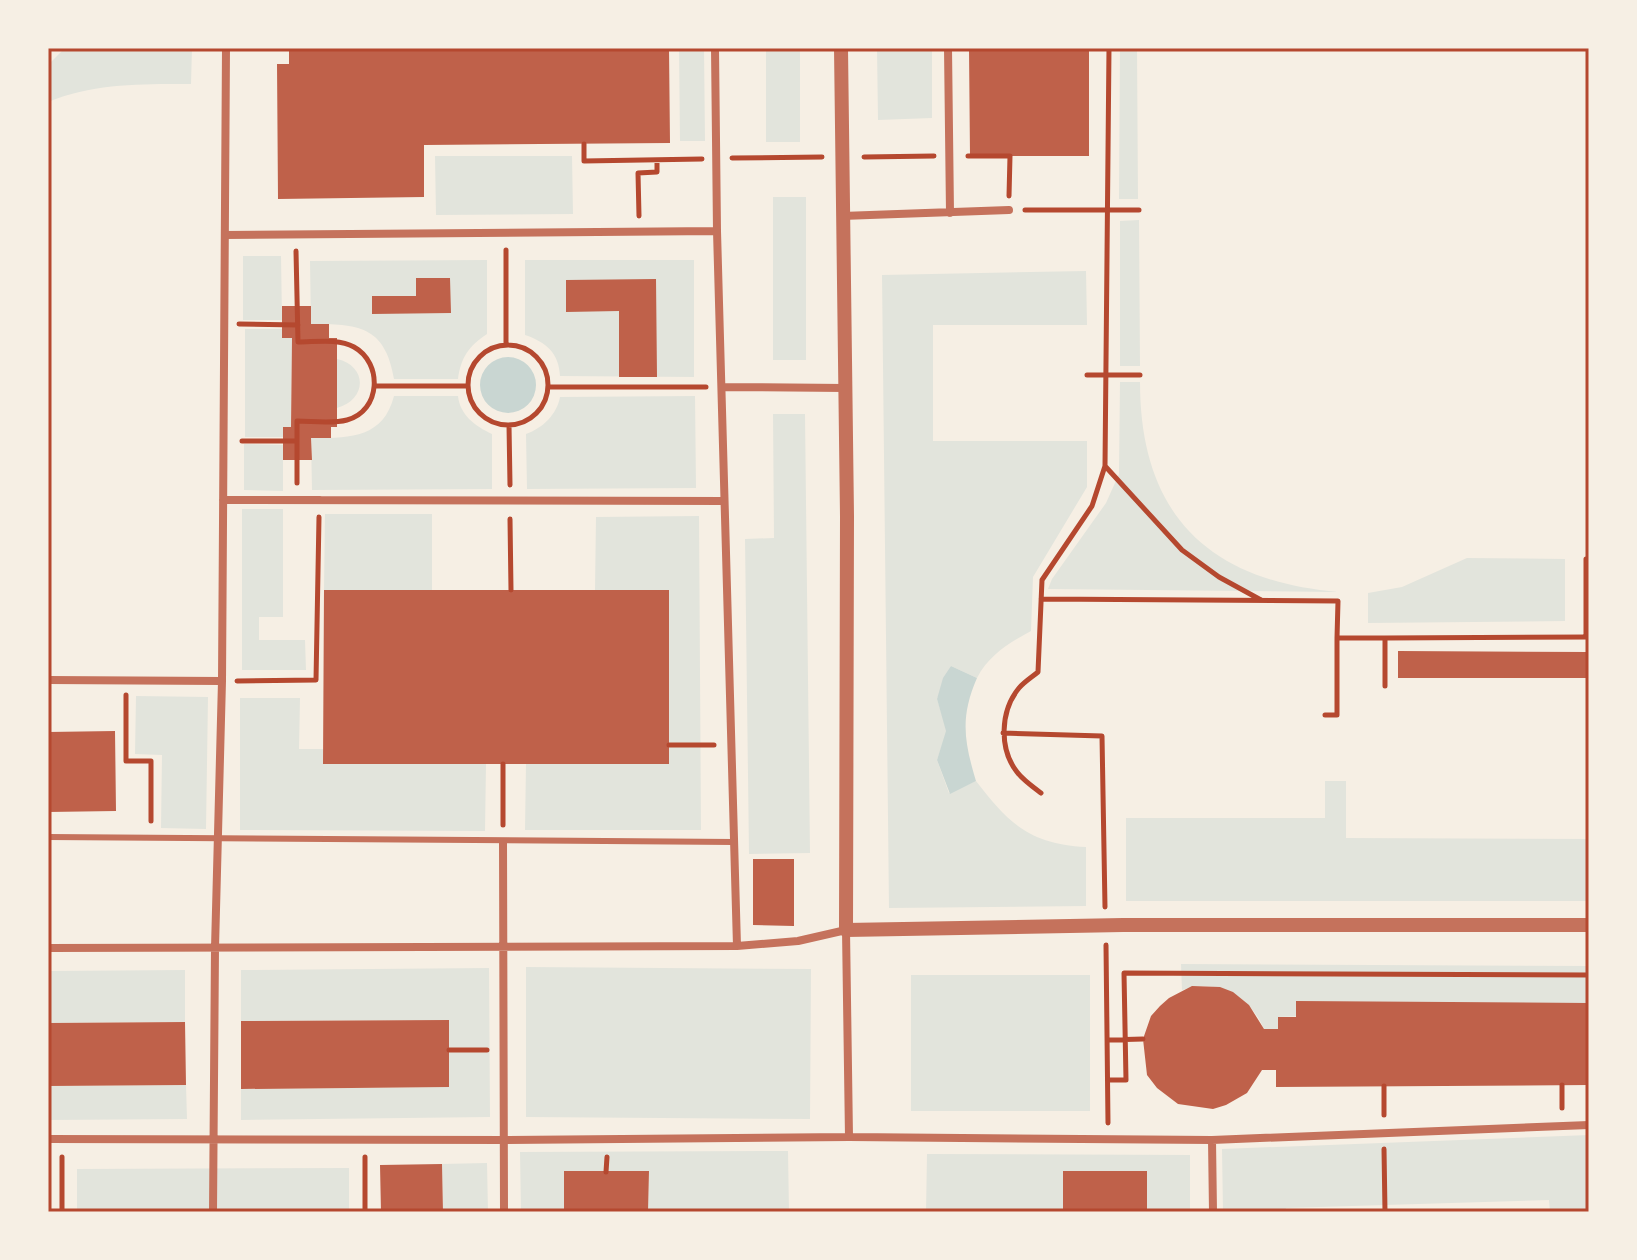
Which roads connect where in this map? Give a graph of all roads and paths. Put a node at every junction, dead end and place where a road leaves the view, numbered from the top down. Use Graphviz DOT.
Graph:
graph roads {
  1 [pos="226,48"];
  2 [pos="715,48"];
  3 [pos="841,48"];
  4 [pos="948,48"];
  5 [pos="1109,48"];
  6 [pos="584,144"];
  7 [pos="1010,156"];
  8 [pos="1106,209"];
  9 [pos="1009,210"];
  10 [pos="1139,210"];
  11 [pos="950,213"];
  12 [pos="842,216"];
  13 [pos="639,231"];
  14 [pos="717,231"];
  15 [pos="506,233"];
  16 [pos="225,235"];
  17 [pos="296,235"];
  18 [pos="224,324"];
  19 [pos="298,325"];
  20 [pos="506,345"];
  21 [pos="1087,375"];
  22 [pos="1105,375"];
  23 [pos="1140,375"];
  24 [pos="375,386"];
  25 [pos="468,386"];
  26 [pos="548,387"];
  27 [pos="723,387"];
  28 [pos="845,388"];
  29 [pos="224,441"];
  30 [pos="297,441"];
  31 [pos="1105,466"];
  32 [pos="223,500"];
  33 [pos="297,500"];
  34 [pos="320,500"];
  35 [pos="724,501"];
  36 [pos="1586,559"];
  37 [pos="1041,599"];
  38 [pos="1262,601"];
  39 [pos="1587,637"];
  40 [pos="1337,638"];
  41 [pos="1385,638"];
  42 [pos="48,680"];
  43 [pos="126,681"];
  44 [pos="222,681"];
  45 [pos="1385,686"];
  46 [pos="1325,715"];
  47 [pos="1003,733"];
  48 [pos="669,745"];
  49 [pos="731,745"];
  50 [pos="503,764"];
  51 [pos="1041,793"];
  52 [pos="1104,836"];
  53 [pos="48,837"];
  54 [pos="151,838"];
  55 [pos="218,839"];
  56 [pos="503,842"];
  57 [pos="734,842"];
  58 [pos="1589,925"];
  59 [pos="846,930"];
  60 [pos="504,946"];
  61 [pos="737,946"];
  62 [pos="48,948"];
  63 [pos="215,948"];
  64 [pos="1589,975"];
  65 [pos="1107,1001"];
  66 [pos="1143,1039"];
  67 [pos="1108,1040"];
  68 [pos="1125,1040"];
  69 [pos="449,1050"];
  70 [pos="504,1050"];
  71 [pos="1108,1080"];
  72 [pos="1589,1125"];
  73 [pos="849,1137"];
  74 [pos="1108,1138"];
  75 [pos="48,1139"];
  76 [pos="62,1139"];
  77 [pos="213,1140"];
  78 [pos="365,1140"];
  79 [pos="505,1140"];
  80 [pos="1212,1140"];
  81 [pos="62,1212"];
  82 [pos="213,1212"];
  83 [pos="365,1212"];
  84 [pos="504,1212"];
  85 [pos="1213,1212"];
  1 -- 16 [label="street"];
  2 -- 14 [label="street"];
  3 -- 12 [label="street"];
  4 -- 11 [label="street"];
  5 -- 8 [label="path"];
  6 -- 13 [label="path"];
  7 -- 9 [label="path"];
  8 -- 9 [label="path"];
  8 -- 10 [label="path"];
  8 -- 22 [label="path"];
  9 -- 11 [label="street"];
  11 -- 12 [label="street"];
  12 -- 28 [label="street"];
  13 -- 14 [label="street"];
  13 -- 15 [label="street"];
  14 -- 27 [label="street"];
  15 -- 17 [label="street"];
  15 -- 20 [label="path"];
  16 -- 17 [label="street"];
  16 -- 18 [label="street"];
  17 -- 19 [label="path"];
  18 -- 19 [label="path"];
  18 -- 29 [label="street"];
  19 -- 24 [label="path"];
  20 -- 25 [label="path"];
  20 -- 26 [label="path"];
  21 -- 22 [label="path"];
  22 -- 23 [label="path"];
  22 -- 31 [label="path"];
  24 -- 25 [label="path"];
  24 -- 30 [label="path"];
  25 -- 26 [label="path"];
  26 -- 27 [label="path"];
  27 -- 28 [label="street"];
  27 -- 35 [label="street"];
  28 -- 59 [label="street"];
  29 -- 30 [label="path"];
  29 -- 32 [label="street"];
  30 -- 33 [label="path"];
  31 -- 37 [label="path"];
  31 -- 38 [label="path"];
  32 -- 33 [label="street"];
  32 -- 34 [label="street"];
  32 -- 44 [label="street"];
  33 -- 35 [label="street"];
  34 -- 44 [label="path"];
  35 -- 49 [label="street"];
  36 -- 39 [label="path"];
  37 -- 38 [label="path"];
  37 -- 47 [label="path"];
  38 -- 40 [label="path"];
  39 -- 41 [label="path"];
  40 -- 41 [label="path"];
  40 -- 46 [label="path"];
  41 -- 45 [label="path"];
  42 -- 43 [label="street"];
  43 -- 44 [label="street"];
  43 -- 54 [label="path"];
  44 -- 55 [label="street"];
  47 -- 51 [label="path"];
  47 -- 52 [label="path"];
  48 -- 49 [label="path"];
  49 -- 57 [label="street"];
  50 -- 56 [label="path"];
  53 -- 54 [label="lane"];
  54 -- 55 [label="lane"];
  55 -- 56 [label="lane"];
  55 -- 63 [label="street"];
  56 -- 57 [label="lane"];
  56 -- 60 [label="street"];
  57 -- 61 [label="street"];
  58 -- 59 [label="street"];
  59 -- 61 [label="street"];
  59 -- 73 [label="street"];
  60 -- 61 [label="street"];
  60 -- 63 [label="street"];
  60 -- 70 [label="street"];
  62 -- 63 [label="street"];
  63 -- 77 [label="street"];
  64 -- 68 [label="path"];
  65 -- 67 [label="path"];
  66 -- 68 [label="path"];
  67 -- 68 [label="path"];
  67 -- 71 [label="path"];
  68 -- 71 [label="path"];
  69 -- 70 [label="path"];
  70 -- 79 [label="street"];
  71 -- 74 [label="path"];
  72 -- 80 [label="street"];
  73 -- 74 [label="street"];
  73 -- 79 [label="street"];
  74 -- 80 [label="street"];
  75 -- 76 [label="street"];
  76 -- 77 [label="street"];
  76 -- 81 [label="path"];
  77 -- 78 [label="street"];
  77 -- 82 [label="street"];
  78 -- 79 [label="street"];
  78 -- 83 [label="path"];
  79 -- 84 [label="street"];
  80 -- 85 [label="street"];
}
